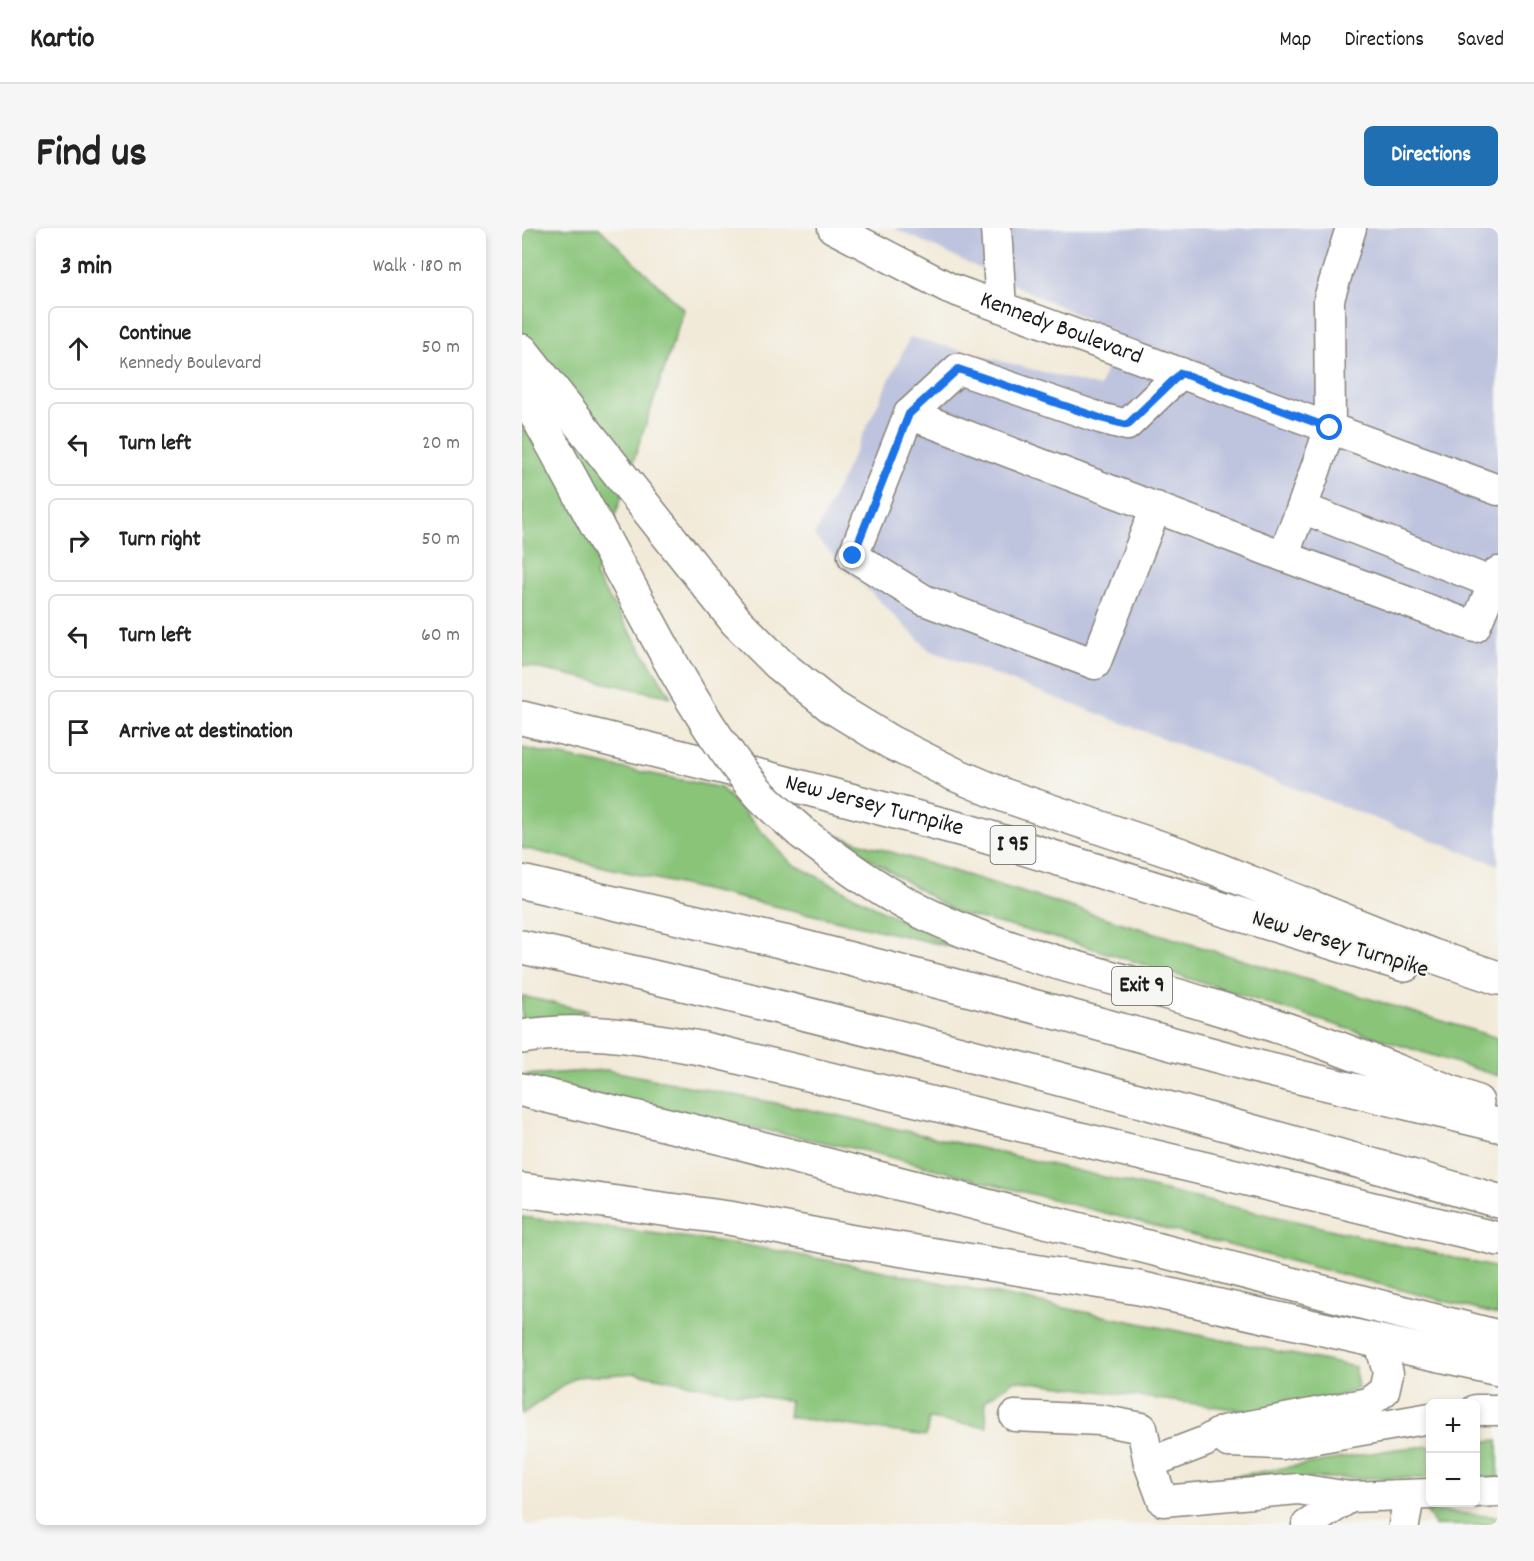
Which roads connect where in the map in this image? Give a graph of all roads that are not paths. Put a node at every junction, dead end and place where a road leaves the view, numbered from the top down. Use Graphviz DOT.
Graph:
graph roads {
  1 [pos="996,228"];
  2 [pos="1351,228"];
  3 [pos="849,232"];
  4 [pos="1001,307"];
  5 [pos="522,351"];
  6 [pos="1181,373"];
  7 [pos="522,388"];
  8 [pos="909,414"];
  9 [pos="1330,428"];
  10 [pos="1498,490"];
  11 [pos="1156,507"];
  12 [pos="1302,508"];
  13 [pos="1283,556"];
  14 [pos="1496,577"];
  15 [pos="522,718"];
  16 [pos="522,882"];
  17 [pos="522,948"];
  18 [pos="1498,978"];
  19 [pos="1498,993"];
  20 [pos="522,1037"];
  21 [pos="522,1090"];
  22 [pos="1498,1110"];
  23 [pos="1498,1125"];
  24 [pos="522,1190"];
  25 [pos="1498,1201"];
  26 [pos="1498,1239"];
  27 [pos="1498,1337"];
  28 [pos="1380,1342"];
  29 [pos="1498,1368"];
  30 [pos="1480,1410"];
  31 [pos="1498,1410"];
  32 [pos="1015,1416"];
  33 [pos="1426,1419"];
  34 [pos="1203,1442"];
  35 [pos="1149,1463"];
  36 [pos="1498,1491"];
  37 [pos="1480,1492"];
  38 [pos="1420,1494"];
  39 [pos="1350,1497"];
  40 [pos="1307,1525"];
  41 [pos="1404,1525"];
  1 -- 4 [label="street"];
  2 -- 9 [label="street"];
  3 -- 4 [label="street, Kennedy Boulevard"];
  4 -- 6 [label="street, Kennedy Boulevard"];
  5 -- 18 [label="highway"];
  6 -- 8 [label="street"];
  6 -- 9 [label="street, Kennedy Boulevard"];
  7 -- 22 [label="highway, Exit 9, bridge"];
  8 -- 11 [label="street"];
  8 -- 11 [label="street"];
  9 -- 10 [label="street, Kennedy Boulevard"];
  9 -- 12 [label="street"];
  11 -- 13 [label="street"];
  12 -- 13 [label="street"];
  12 -- 14 [label="street"];
  13 -- 14 [label="street"];
  15 -- 19 [label="highway, New Jersey Turnpike / I 95"];
  16 -- 23 [label="highway"];
  17 -- 25 [label="highway"];
  20 -- 26 [label="highway"];
  21 -- 27 [label="highway"];
  24 -- 28 [label="highway"];
  28 -- 29 [label="highway"];
  28 -- 34 [label="street"];
  30 -- 31 [label="street"];
  32 -- 35 [label="street"];
  33 -- 34 [label="street"];
  34 -- 35 [label="street"];
  35 -- 39 [label="street"];
  36 -- 37 [label="street"];
  38 -- 39 [label="street"];
  38 -- 41 [label="street"];
  39 -- 40 [label="street"];
}
